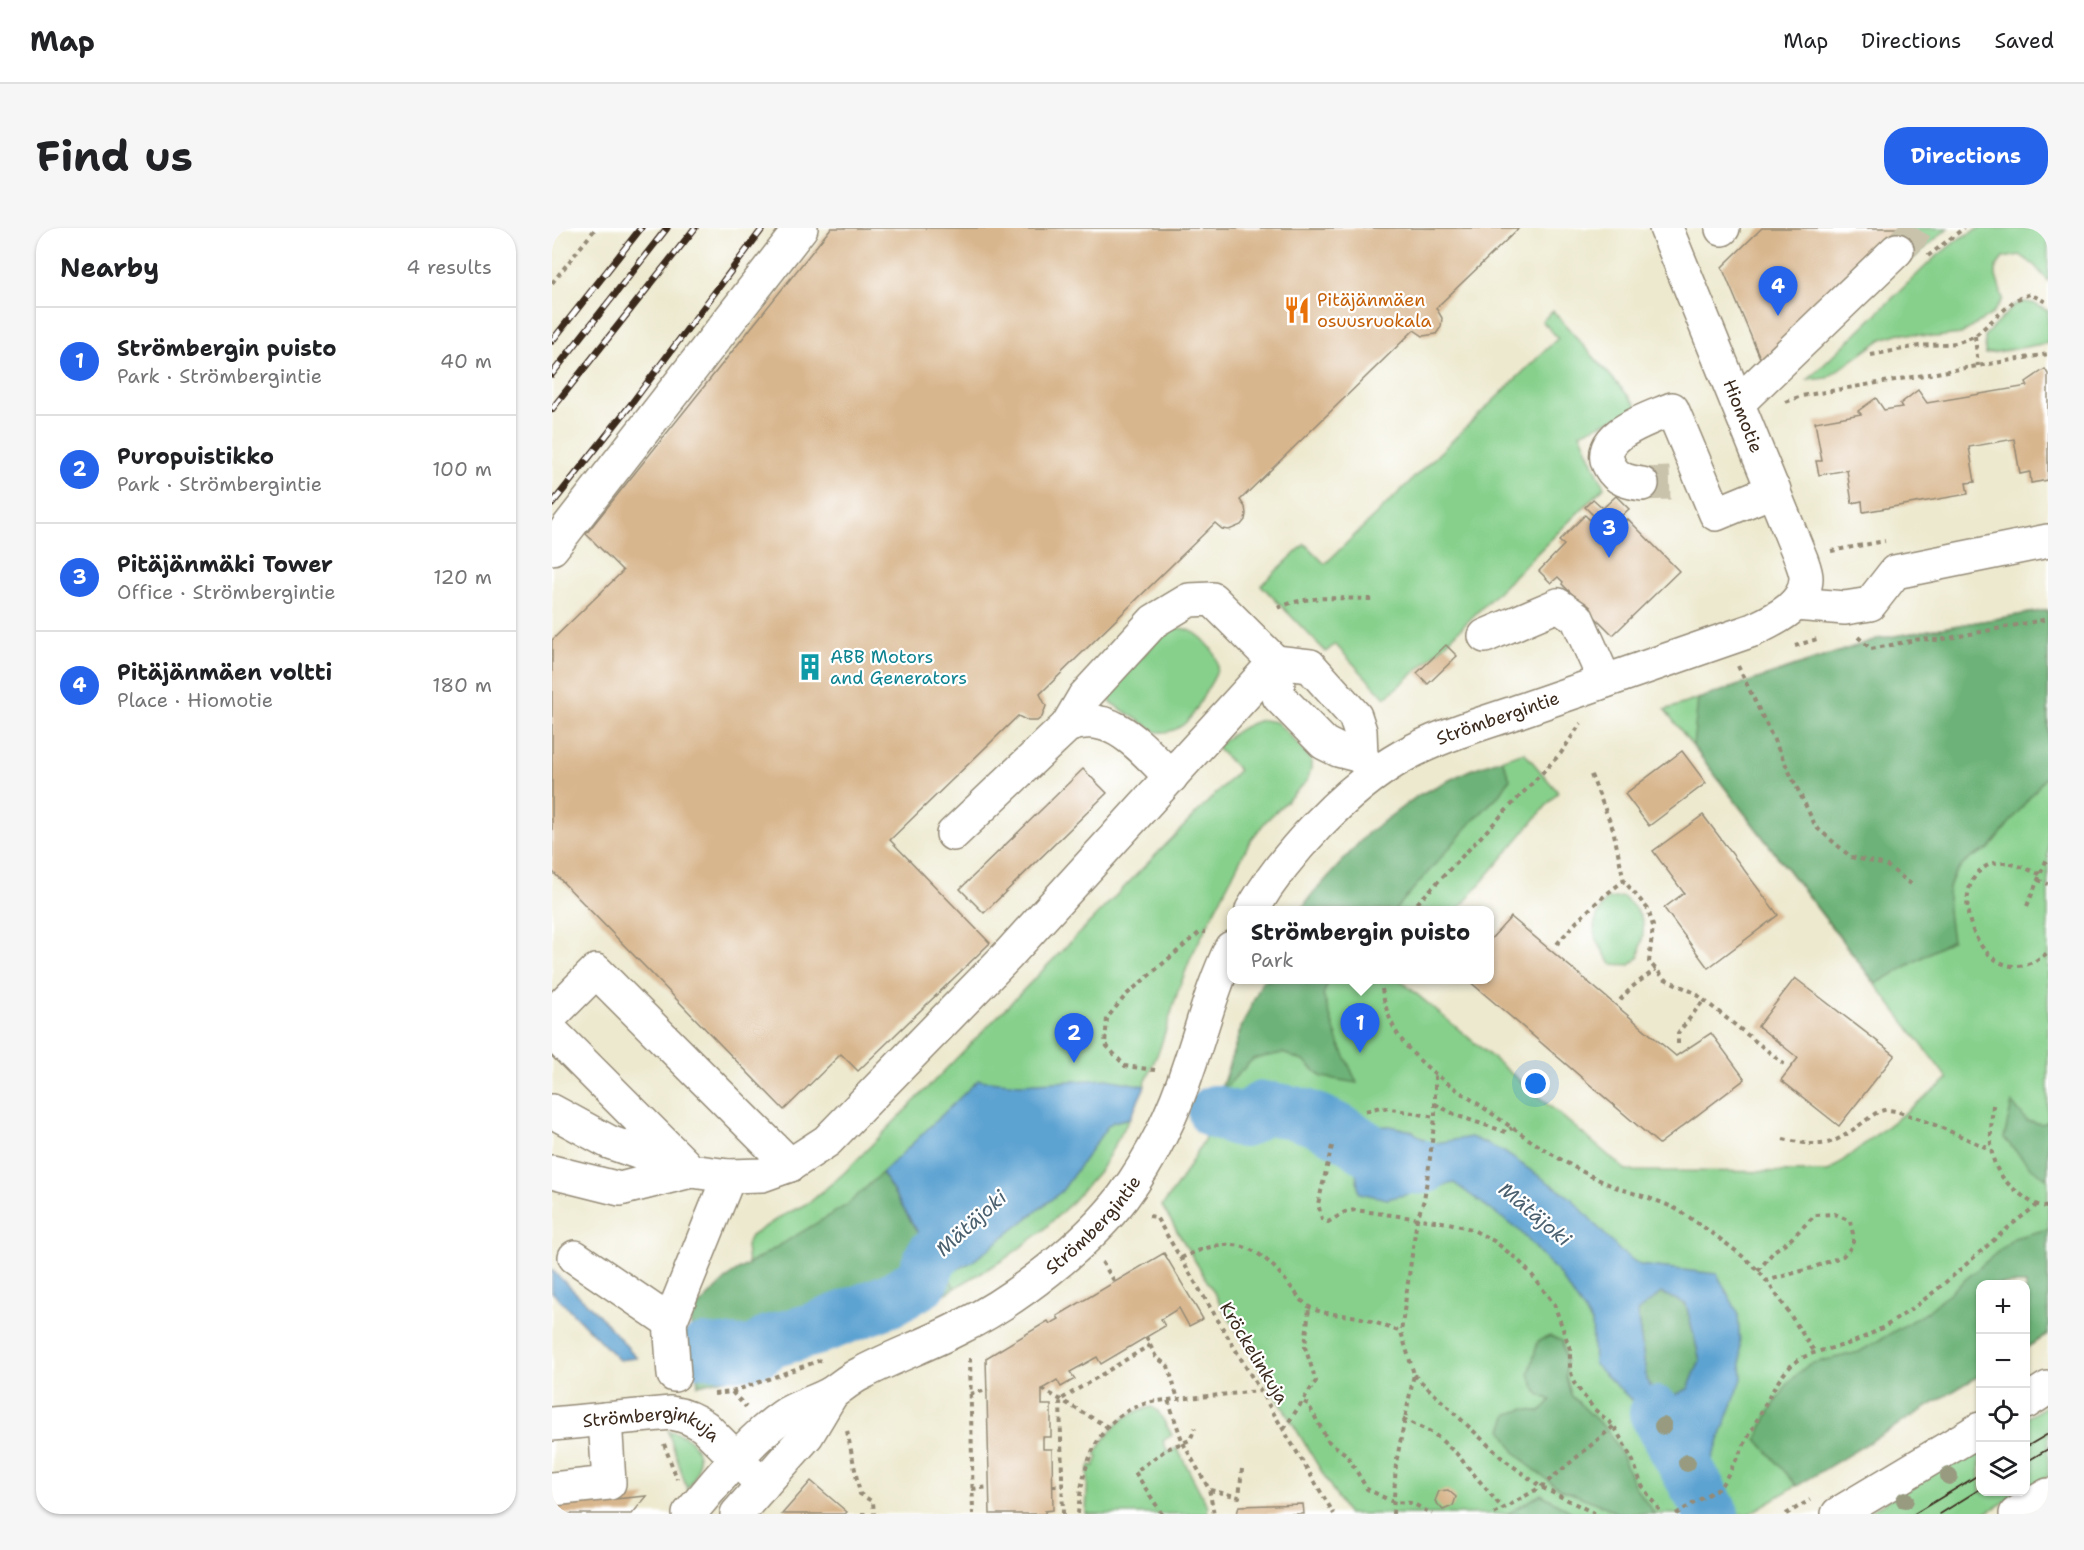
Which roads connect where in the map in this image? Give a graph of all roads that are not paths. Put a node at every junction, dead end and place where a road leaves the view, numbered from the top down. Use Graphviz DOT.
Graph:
graph roads {
  1 [pos="801,228"];
  2 [pos="1666,228"];
  3 [pos="1897,250"];
  4 [pos="1748,393"];
  5 [pos="1642,484"];
  6 [pos="1774,490"];
  7 [pos="2048,541"];
  8 [pos="552,548"];
  9 [pos="1795,604"];
  10 [pos="1485,636"];
  11 [pos="1275,662"];
  12 [pos="1605,681"];
  13 [pos="1067,726"];
  14 [pos="1368,766"];
  15 [pos="1171,777"];
  16 [pos="953,834"];
  17 [pos="1254,906"];
  18 [pos="1220,941"];
  19 [pos="552,1016"];
  20 [pos="552,1032"];
  21 [pos="552,1111"];
  22 [pos="790,1165"];
  23 [pos="692,1171"];
  24 [pos="552,1172"];
  25 [pos="729,1176"];
  26 [pos="575,1257"];
  27 [pos="670,1322"];
  28 [pos="674,1375"];
  29 [pos="2048,1388"];
  30 [pos="832,1393"];
  31 [pos="2030,1399"];
  32 [pos="605,1419"];
  33 [pos="552,1425"];
  34 [pos="1976,1431"];
  35 [pos="736,1460"];
  36 [pos="763,1485"];
  37 [pos="552,1489"];
  38 [pos="2048,1495"];
  39 [pos="688,1514"];
  40 [pos="737,1514"];
  41 [pos="1838,1514"];
  42 [pos="2016,1514"];
  1 -- 8 [label="street"];
  2 -- 4 [label="street, Hiomotie"];
  3 -- 4 [label="street"];
  4 -- 6 [label="street, Hiomotie"];
  5 -- 6 [label="street"];
  6 -- 9 [label="street, Hiomotie"];
  7 -- 9 [label="street"];
  9 -- 12 [label="street, Strömbergintie"];
  10 -- 12 [label="street"];
  11 -- 13 [label="street"];
  11 -- 14 [label="street"];
  11 -- 14 [label="street"];
  11 -- 15 [label="street"];
  12 -- 14 [label="street, Strömbergintie"];
  13 -- 15 [label="street"];
  13 -- 16 [label="street"];
  14 -- 17 [label="street, Strömbergintie"];
  15 -- 22 [label="street"];
  18 -- 30 [label="street, Strömbergintie"];
  19 -- 22 [label="street"];
  20 -- 23 [label="street"];
  21 -- 23 [label="street"];
  22 -- 25 [label="street"];
  23 -- 24 [label="street"];
  23 -- 25 [label="street"];
  25 -- 27 [label="street"];
  26 -- 27 [label="street"];
  27 -- 28 [label="street"];
  29 -- 31 [label="street"];
  30 -- 35 [label="street, Strömbergintie"];
  30 -- 36 [label="street, Strömbergintie"];
  32 -- 33 [label="street, Strömberginkuja"];
  32 -- 35 [label="street, Strömberginkuja"];
  32 -- 37 [label="street"];
  34 -- 41 [label="street"];
  35 -- 36 [label="street, Strömberginkuja"];
  35 -- 39 [label="street, Strömbergintie"];
  36 -- 40 [label="street, Strömbergintie"];
  38 -- 42 [label="street"];
}
